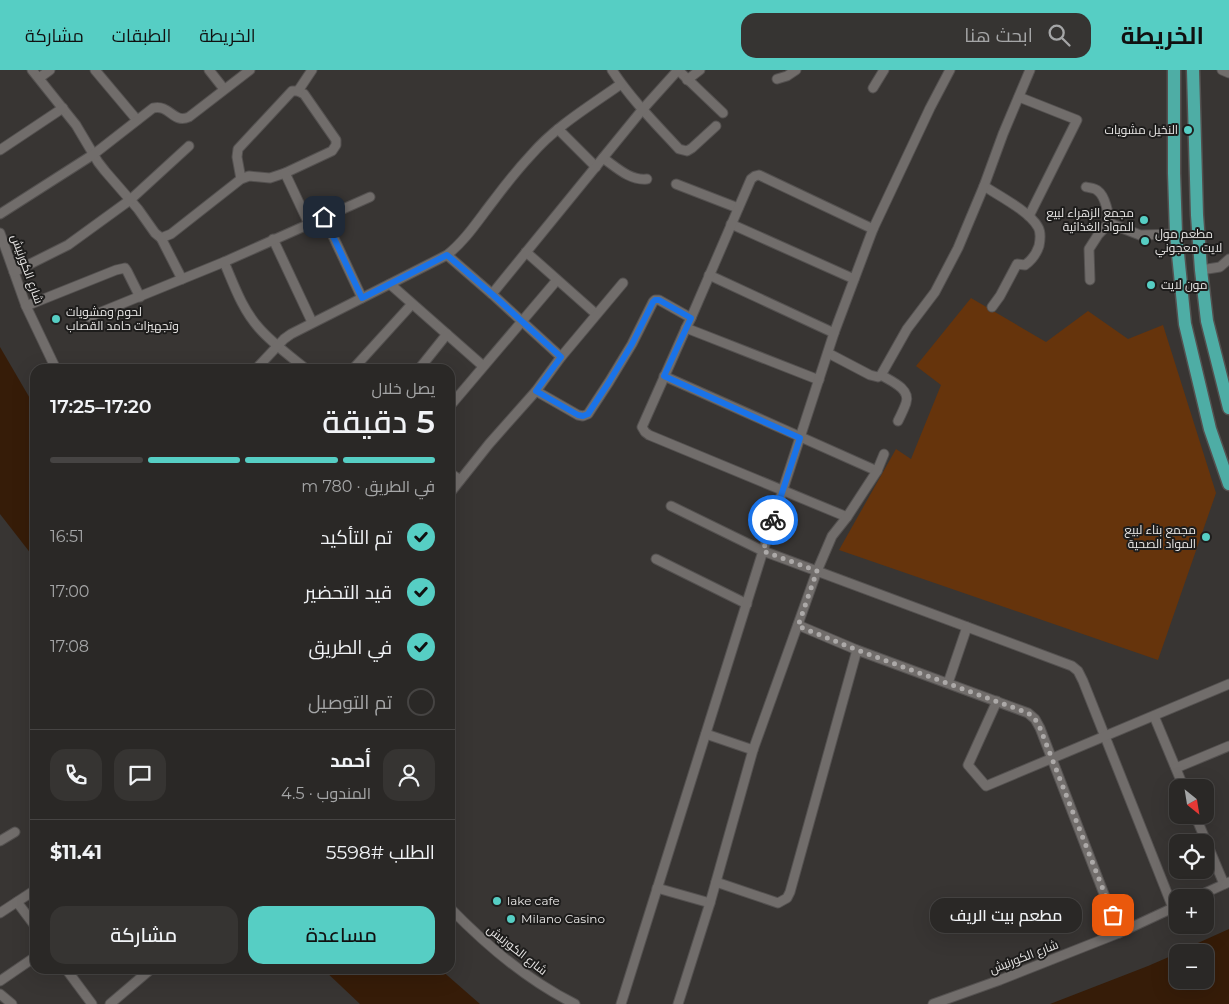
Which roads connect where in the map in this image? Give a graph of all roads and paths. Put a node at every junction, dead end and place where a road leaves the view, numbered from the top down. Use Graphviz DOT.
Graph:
graph roads {
  1 [pos="32,70"];
  2 [pos="50,70"];
  3 [pos="95,70"];
  4 [pos="209,70"];
  5 [pos="250,70"];
  6 [pos="312,70"];
  7 [pos="612,70"];
  8 [pos="678,70"];
  9 [pos="700,70"];
  10 [pos="796,70"];
  11 [pos="884,70"];
  12 [pos="950,70"];
  13 [pos="1030,70"];
  14 [pos="1174,70"];
  15 [pos="1193,70"];
  16 [pos="1222,70"];
  17 [pos="1229,73"];
  18 [pos="39,78"];
  19 [pos="777,79"];
  20 [pos="688,80"];
  21 [pos="622,84"];
  22 [pos="873,88"];
  23 [pos="224,89"];
  24 [pos="298,91"];
  25 [pos="1019,97"];
  26 [pos="63,108"];
  27 [pos="642,110"];
  28 [pos="723,112"];
  29 [pos="137,120"];
  30 [pos="716,126"];
  31 [pos="558,129"];
  32 [pos="190,146"];
  33 [pos="0,150"];
  34 [pos="94,154"];
  35 [pos="603,158"];
  36 [pos="596,166"];
  37 [pos="285,173"];
  38 [pos="241,179"];
  39 [pos="647,179"];
  40 [pos="676,184"];
  41 [pos="984,186"];
  42 [pos="1086,187"];
  43 [pos="370,197"];
  44 [pos="130,200"];
  45 [pos="738,208"];
  46 [pos="0,214"];
  47 [pos="1029,216"];
  48 [pos="324,217"];
  49 [pos="1109,223"];
  50 [pos="309,224"];
  51 [pos="731,224"];
  52 [pos="873,230"];
  53 [pos="0,233"];
  54 [pos="1176,234"];
  55 [pos="161,238"];
  56 [pos="273,240"];
  57 [pos="526,252"];
  58 [pos="447,255"];
  59 [pos="1229,260"];
  60 [pos="224,262"];
  61 [pos="1201,270"];
  62 [pos="14,272"];
  63 [pos="1180,272"];
  64 [pos="709,275"];
  65 [pos="854,279"];
  66 [pos="182,280"];
  67 [pos="556,280"];
  68 [pos="1090,280"];
  69 [pos="622,282"];
  70 [pos="390,284"];
  71 [pos="492,294"];
  72 [pos="140,297"];
  73 [pos="362,298"];
  74 [pos="412,304"];
  75 [pos="26,306"];
  76 [pos="992,306"];
  77 [pos="596,314"];
  78 [pos="89,317"];
  79 [pos="691,318"];
  80 [pos="1207,321"];
  81 [pos="312,322"];
  82 [pos="521,322"];
  83 [pos="1185,324"];
  84 [pos="686,328"];
  85 [pos="834,333"];
  86 [pos="447,334"];
  87 [pos="277,346"];
  88 [pos="828,353"];
  89 [pos="561,357"];
  90 [pos="54,364"];
  91 [pos="261,364"];
  92 [pos="300,364"];
  93 [pos="358,364"];
  94 [pos="423,364"];
  95 [pos="483,366"];
  96 [pos="881,375"];
  97 [pos="664,376"];
  98 [pos="819,380"];
  99 [pos="536,391"];
  100 [pos="455,400"];
  101 [pos="1228,404"];
  102 [pos="898,421"];
  103 [pos="800,438"];
  104 [pos="884,454"];
  105 [pos="878,472"];
  106 [pos="455,476"];
  107 [pos="460,480"];
  108 [pos="1229,484"];
  109 [pos="455,486"];
  110 [pos="783,490"];
  111 [pos="670,506"];
  112 [pos="847,517"];
  113 [pos="763,551"];
  114 [pos="656,559"];
  115 [pos="817,571"];
  116 [pos="747,604"];
  117 [pos="798,626"];
  118 [pos="968,627"];
  119 [pos="857,650"];
  120 [pos="948,683"];
  121 [pos="1229,684"];
  122 [pos="997,702"];
  123 [pos="1154,716"];
  124 [pos="706,734"];
  125 [pos="1104,736"];
  126 [pos="1229,746"];
  127 [pos="753,750"];
  128 [pos="1052,758"];
  129 [pos="1176,768"];
  130 [pos="1180,779"];
  131 [pos="1199,824"];
  132 [pos="15,832"];
  133 [pos="0,841"];
  134 [pos="716,882"];
  135 [pos="1226,883"];
  136 [pos="657,888"];
  137 [pos="1213,889"];
  138 [pos="30,893"];
  139 [pos="1169,893"];
  140 [pos="17,902"];
  141 [pos="710,903"];
  142 [pos="1169,910"];
  143 [pos="0,913"];
  144 [pos="455,913"];
  145 [pos="30,919"];
  146 [pos="1119,933"];
  147 [pos="30,960"];
  148 [pos="70,974"];
  149 [pos="143,974"];
  150 [pos="0,981"];
  151 [pos="0,994"];
  152 [pos="12,1004"];
  153 [pos="92,1004"];
  154 [pos="110,1004"];
  155 [pos="575,1004"];
  156 [pos="621,1004"];
  157 [pos="678,1004"];
  158 [pos="933,1004"];
  1 -- 18 [label="street"];
  2 -- 18 [label="street"];
  3 -- 29 [label="street"];
  4 -- 23 [label="street"];
  5 -- 23 [label="street"];
  6 -- 24 [label="street"];
  7 -- 21 [label="street"];
  8 -- 20 [label="street"];
  8 -- 27 [label="street"];
  9 -- 20 [label="street"];
  10 -- 19 [label="street"];
  11 -- 22 [label="street"];
  12 -- 52 [label="street"];
  13 -- 25 [label="street"];
  14 -- 54 [label="highway"];
  15 -- 61 [label="highway"];
  16 -- 17 [label="street"];
  18 -- 26 [label="street"];
  20 -- 28 [label="street"];
  21 -- 27 [label="street"];
  21 -- 31 [label="street"];
  23 -- 29 [label="street"];
  24 -- 37 [label="street"];
  24 -- 38 [label="street"];
  25 -- 41 [label="street"];
  25 -- 47 [label="street"];
  26 -- 33 [label="street"];
  26 -- 34 [label="street"];
  27 -- 30 [label="street"];
  27 -- 35 [label="street"];
  29 -- 34 [label="street"];
  31 -- 36 [label="street"];
  31 -- 58 [label="street"];
  32 -- 44 [label="street"];
  34 -- 44 [label="street"];
  34 -- 46 [label="street"];
  35 -- 36 [label="street"];
  35 -- 39 [label="street"];
  36 -- 57 [label="street"];
  37 -- 38 [label="street"];
  37 -- 50 [label="street"];
  38 -- 55 [label="street"];
  40 -- 45 [label="street"];
  41 -- 47 [label="street"];
  41 -- 96 [label="street"];
  42 -- 49 [label="street"];
  43 -- 48 [label="street"];
  44 -- 55 [label="street"];
  44 -- 62 [label="street"];
  45 -- 51 [label="street"];
  45 -- 52 [label="street"];
  47 -- 76 [label="street"];
  48 -- 50 [label="street"];
  48 -- 73 [label="street"];
  49 -- 54 [label="street"];
  49 -- 68 [label="street"];
  50 -- 56 [label="street"];
  51 -- 64 [label="street"];
  51 -- 65 [label="street"];
  52 -- 65 [label="street"];
  53 -- 62 [label="street, شارع الكورنيش"];
  54 -- 63 [label="highway"];
  55 -- 66 [label="street"];
  56 -- 60 [label="street"];
  56 -- 81 [label="street"];
  57 -- 67 [label="street"];
  57 -- 71 [label="street"];
  58 -- 70 [label="street"];
  58 -- 71 [label="street"];
  59 -- 61 [label="street"];
  60 -- 66 [label="street"];
  60 -- 87 [label="street"];
  61 -- 63 [label="highway"];
  61 -- 80 [label="highway"];
  62 -- 75 [label="street, شارع الكورنيش"];
  63 -- 83 [label="highway"];
  64 -- 79 [label="street"];
  64 -- 85 [label="street"];
  65 -- 85 [label="street"];
  66 -- 72 [label="street"];
  67 -- 77 [label="street"];
  67 -- 82 [label="street"];
  69 -- 77 [label="street"];
  70 -- 73 [label="street"];
  70 -- 74 [label="street"];
  71 -- 82 [label="street"];
  72 -- 75 [label="street"];
  72 -- 78 [label="street"];
  73 -- 81 [label="street"];
  74 -- 86 [label="street"];
  74 -- 93 [label="street"];
  75 -- 90 [label="street, شارع الكورنيش"];
  77 -- 89 [label="street"];
  79 -- 84 [label="street"];
  79 -- 99 [label="street"];
  80 -- 83 [label="highway"];
  80 -- 101 [label="highway"];
  81 -- 87 [label="street"];
  82 -- 89 [label="street"];
  82 -- 95 [label="street"];
  83 -- 108 [label="highway"];
  84 -- 97 [label="street"];
  84 -- 98 [label="street"];
  85 -- 88 [label="street"];
  86 -- 94 [label="street"];
  86 -- 95 [label="street"];
  87 -- 91 [label="street"];
  87 -- 92 [label="street"];
  88 -- 96 [label="street"];
  88 -- 98 [label="street"];
  89 -- 99 [label="street"];
  95 -- 100 [label="street"];
  96 -- 102 [label="street"];
  97 -- 103 [label="street"];
  97 -- 110 [label="street"];
  98 -- 103 [label="street"];
  99 -- 107 [label="street"];
  103 -- 105 [label="street"];
  103 -- 110 [label="street"];
  104 -- 105 [label="street"];
  105 -- 112 [label="street"];
  106 -- 107 [label="street"];
  107 -- 109 [label="street"];
  110 -- 112 [label="street"];
  110 -- 113 [label="street"];
  111 -- 113 [label="street"];
  112 -- 115 [label="street"];
  113 -- 115 [label="street"];
  113 -- 116 [label="street"];
  114 -- 116 [label="street"];
  115 -- 117 [label="street"];
  115 -- 118 [label="street"];
  116 -- 124 [label="street"];
  117 -- 119 [label="street"];
  117 -- 127 [label="street"];
  118 -- 120 [label="street"];
  118 -- 125 [label="street"];
  119 -- 120 [label="street"];
  119 -- 134 [label="street"];
  120 -- 122 [label="street"];
  121 -- 123 [label="street"];
  122 -- 128 [label="street"];
  122 -- 128 [label="street"];
  123 -- 125 [label="street"];
  123 -- 129 [label="street"];
  124 -- 127 [label="street"];
  124 -- 136 [label="street"];
  125 -- 128 [label="street"];
  125 -- 139 [label="street"];
  126 -- 129 [label="street"];
  127 -- 134 [label="street"];
  128 -- 146 [label="street"];
  129 -- 130 [label="street"];
  131 -- 135 [label="street"];
  132 -- 133 [label="street"];
  134 -- 141 [label="street"];
  135 -- 137 [label="street"];
  136 -- 141 [label="street"];
  136 -- 156 [label="street"];
  138 -- 140 [label="street"];
  140 -- 143 [label="street"];
  140 -- 145 [label="street"];
  141 -- 157 [label="street"];
  142 -- 146 [label="street, شارع الكورنيش"];
  144 -- 155 [label="street, شارع الكورنيش"];
  146 -- 158 [label="street, شارع الكورنيش"];
  147 -- 150 [label="street"];
  148 -- 153 [label="street"];
  149 -- 154 [label="street"];
  151 -- 152 [label="street"];
}
